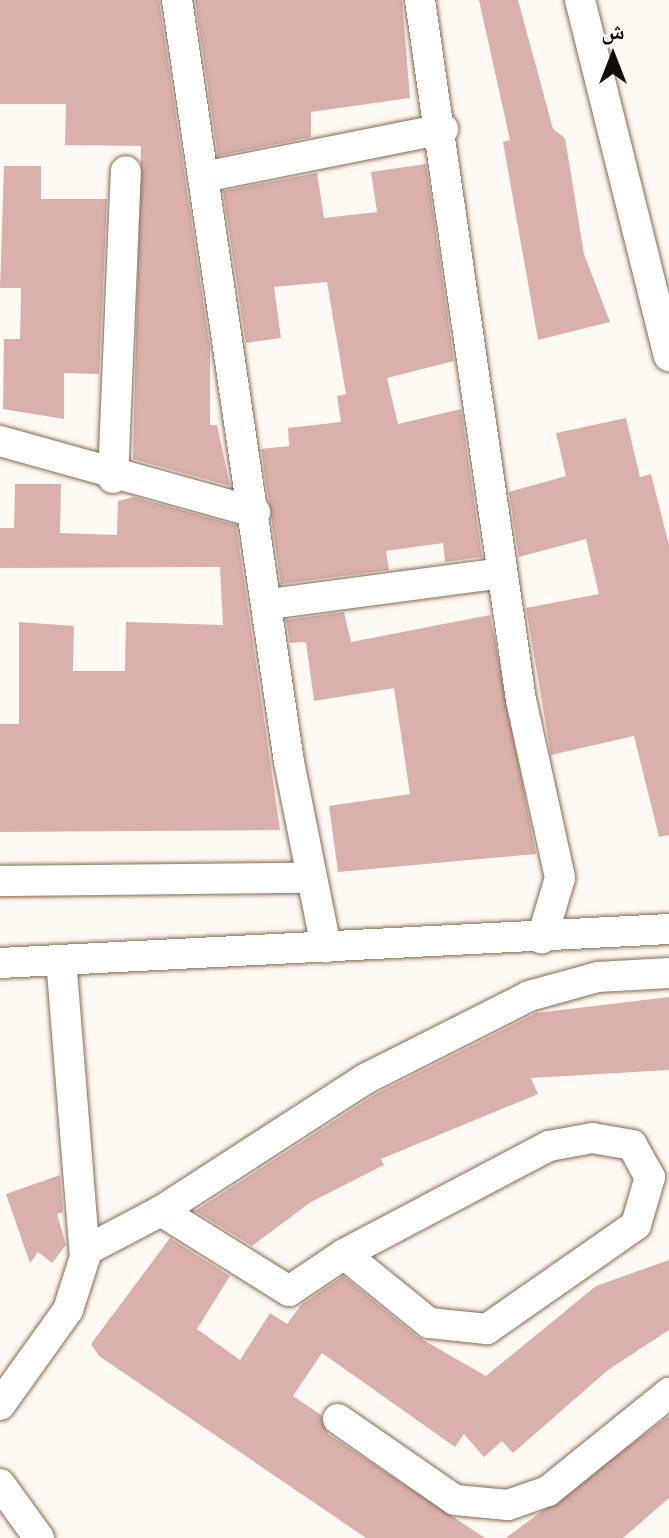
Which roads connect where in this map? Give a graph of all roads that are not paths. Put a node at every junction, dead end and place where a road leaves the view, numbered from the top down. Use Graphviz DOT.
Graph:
graph roads {
  1 [pos="177,0"];
  2 [pos="420,0"];
  3 [pos="580,0"];
  4 [pos="443,129"];
  5 [pos="126,171"];
  6 [pos="203,177"];
  7 [pos="667,341"];
  8 [pos="0,441"];
  9 [pos="113,478"];
  10 [pos="255,512"];
  11 [pos="502,573"];
  12 [pos="270,604"];
  13 [pos="312,878"];
  14 [pos="0,881"];
  15 [pos="669,929"];
  16 [pos="542,938"];
  17 [pos="326,947"];
  18 [pos="61,960"];
  19 [pos="0,963"];
  20 [pos="669,973"];
  21 [pos="161,1211"];
  22 [pos="85,1251"];
  23 [pos="344,1254"];
  24 [pos="669,1393"];
  25 [pos="0,1405"];
  26 [pos="338,1419"];
  27 [pos="0,1484"];
  28 [pos="39,1538"];
  1 -- 6 [label="street"];
  2 -- 4 [label="street"];
  3 -- 7 [label="street"];
  4 -- 6 [label="street"];
  4 -- 11 [label="street"];
  5 -- 9 [label="street"];
  6 -- 10 [label="street"];
  8 -- 9 [label="street"];
  9 -- 10 [label="street"];
  10 -- 12 [label="street"];
  11 -- 12 [label="street"];
  11 -- 16 [label="street"];
  12 -- 13 [label="street"];
  13 -- 14 [label="street"];
  13 -- 17 [label="street"];
  15 -- 16 [label="street"];
  16 -- 17 [label="street"];
  17 -- 18 [label="street"];
  18 -- 19 [label="street"];
  18 -- 22 [label="street"];
  20 -- 21 [label="street"];
  21 -- 22 [label="street"];
  21 -- 23 [label="street"];
  22 -- 25 [label="street"];
  23 -- 23 [label="street"];
  24 -- 26 [label="street"];
  27 -- 28 [label="street"];
}
